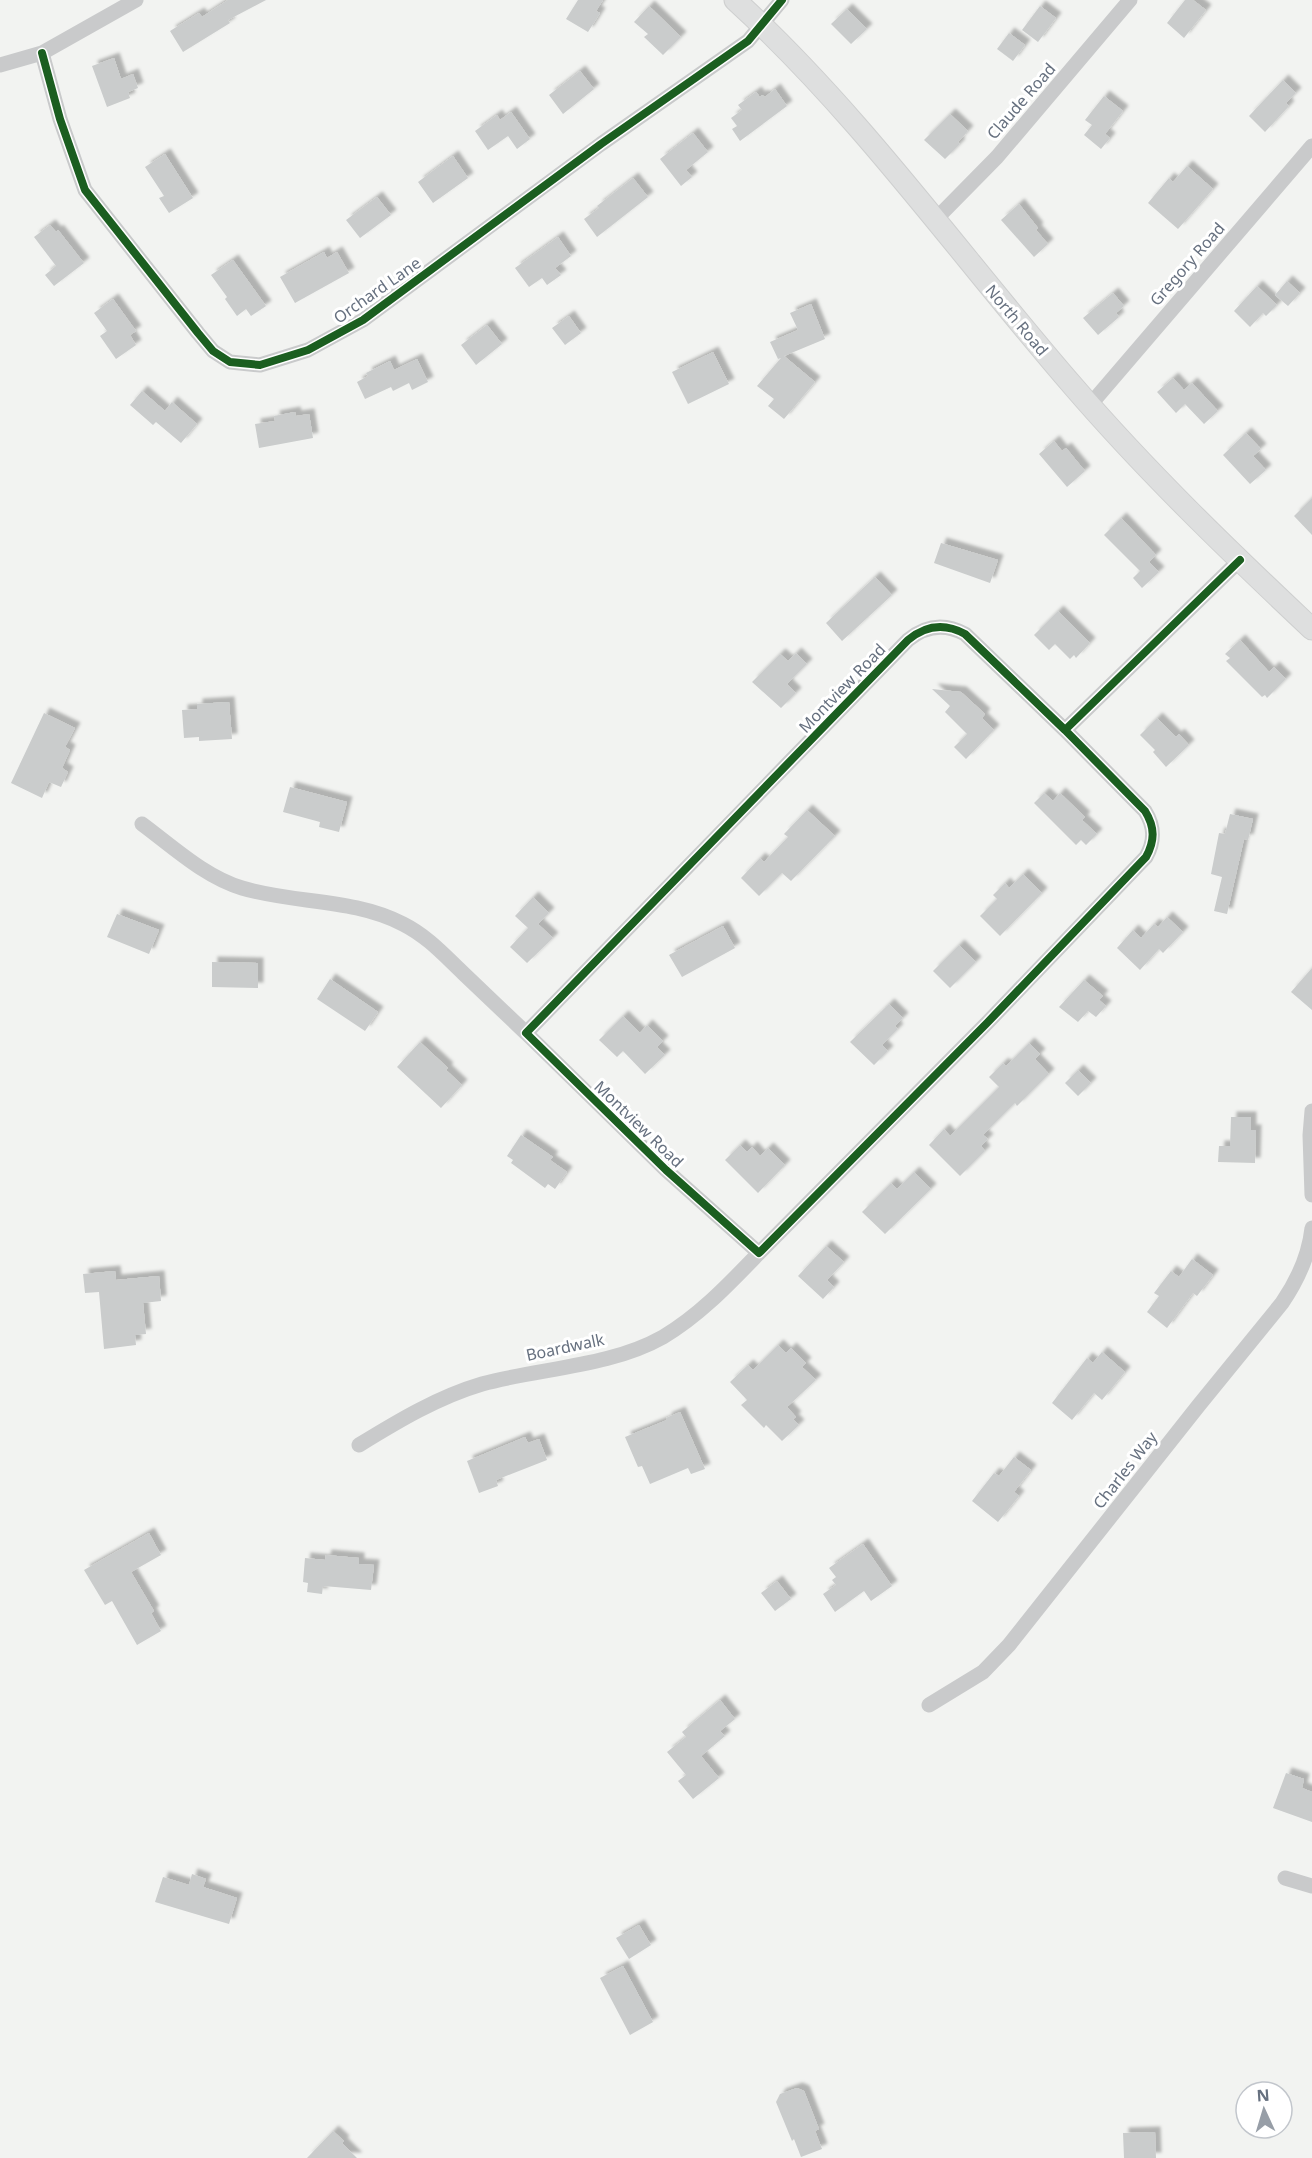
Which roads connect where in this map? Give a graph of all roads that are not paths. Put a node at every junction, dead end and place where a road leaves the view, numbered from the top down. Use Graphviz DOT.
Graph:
graph roads {
  1 [pos="136,0"];
  2 [pos="735,0"];
  3 [pos="782,0"];
  4 [pos="1130,0"];
  5 [pos="762,25"];
  6 [pos="42,53"];
  7 [pos="0,65"];
  8 [pos="1312,146"];
  9 [pos="934,220"];
  10 [pos="1090,405"];
  11 [pos="1240,560"];
  12 [pos="1309,619"];
  13 [pos="1065,730"];
  14 [pos="142,824"];
  15 [pos="526,1033"];
  16 [pos="1312,1111"];
  17 [pos="1312,1195"];
  18 [pos="1312,1228"];
  19 [pos="759,1253"];
  20 [pos="359,1445"];
  21 [pos="929,1705"];
  22 [pos="1285,1878"];
  23 [pos="1312,1886"];
  1 -- 6 [label="street"];
  2 -- 5 [label="main road, North Road"];
  3 -- 5 [label="street, Orchard Lane"];
  4 -- 9 [label="street, Claude Road"];
  5 -- 6 [label="street, Orchard Lane"];
  5 -- 9 [label="main road, North Road"];
  6 -- 7 [label="street"];
  8 -- 10 [label="street, Gregory Road"];
  9 -- 10 [label="main road, North Road"];
  10 -- 11 [label="main road, North Road"];
  11 -- 12 [label="main road, North Road"];
  11 -- 13 [label="street"];
  13 -- 15 [label="street, Montview Road"];
  13 -- 19 [label="street, Montview Road"];
  14 -- 15 [label="street"];
  15 -- 19 [label="street, Montview Road"];
  16 -- 17 [label="street"];
  18 -- 21 [label="street, Charles Way"];
  19 -- 20 [label="street, Boardwalk"];
  22 -- 23 [label="street"];
}
